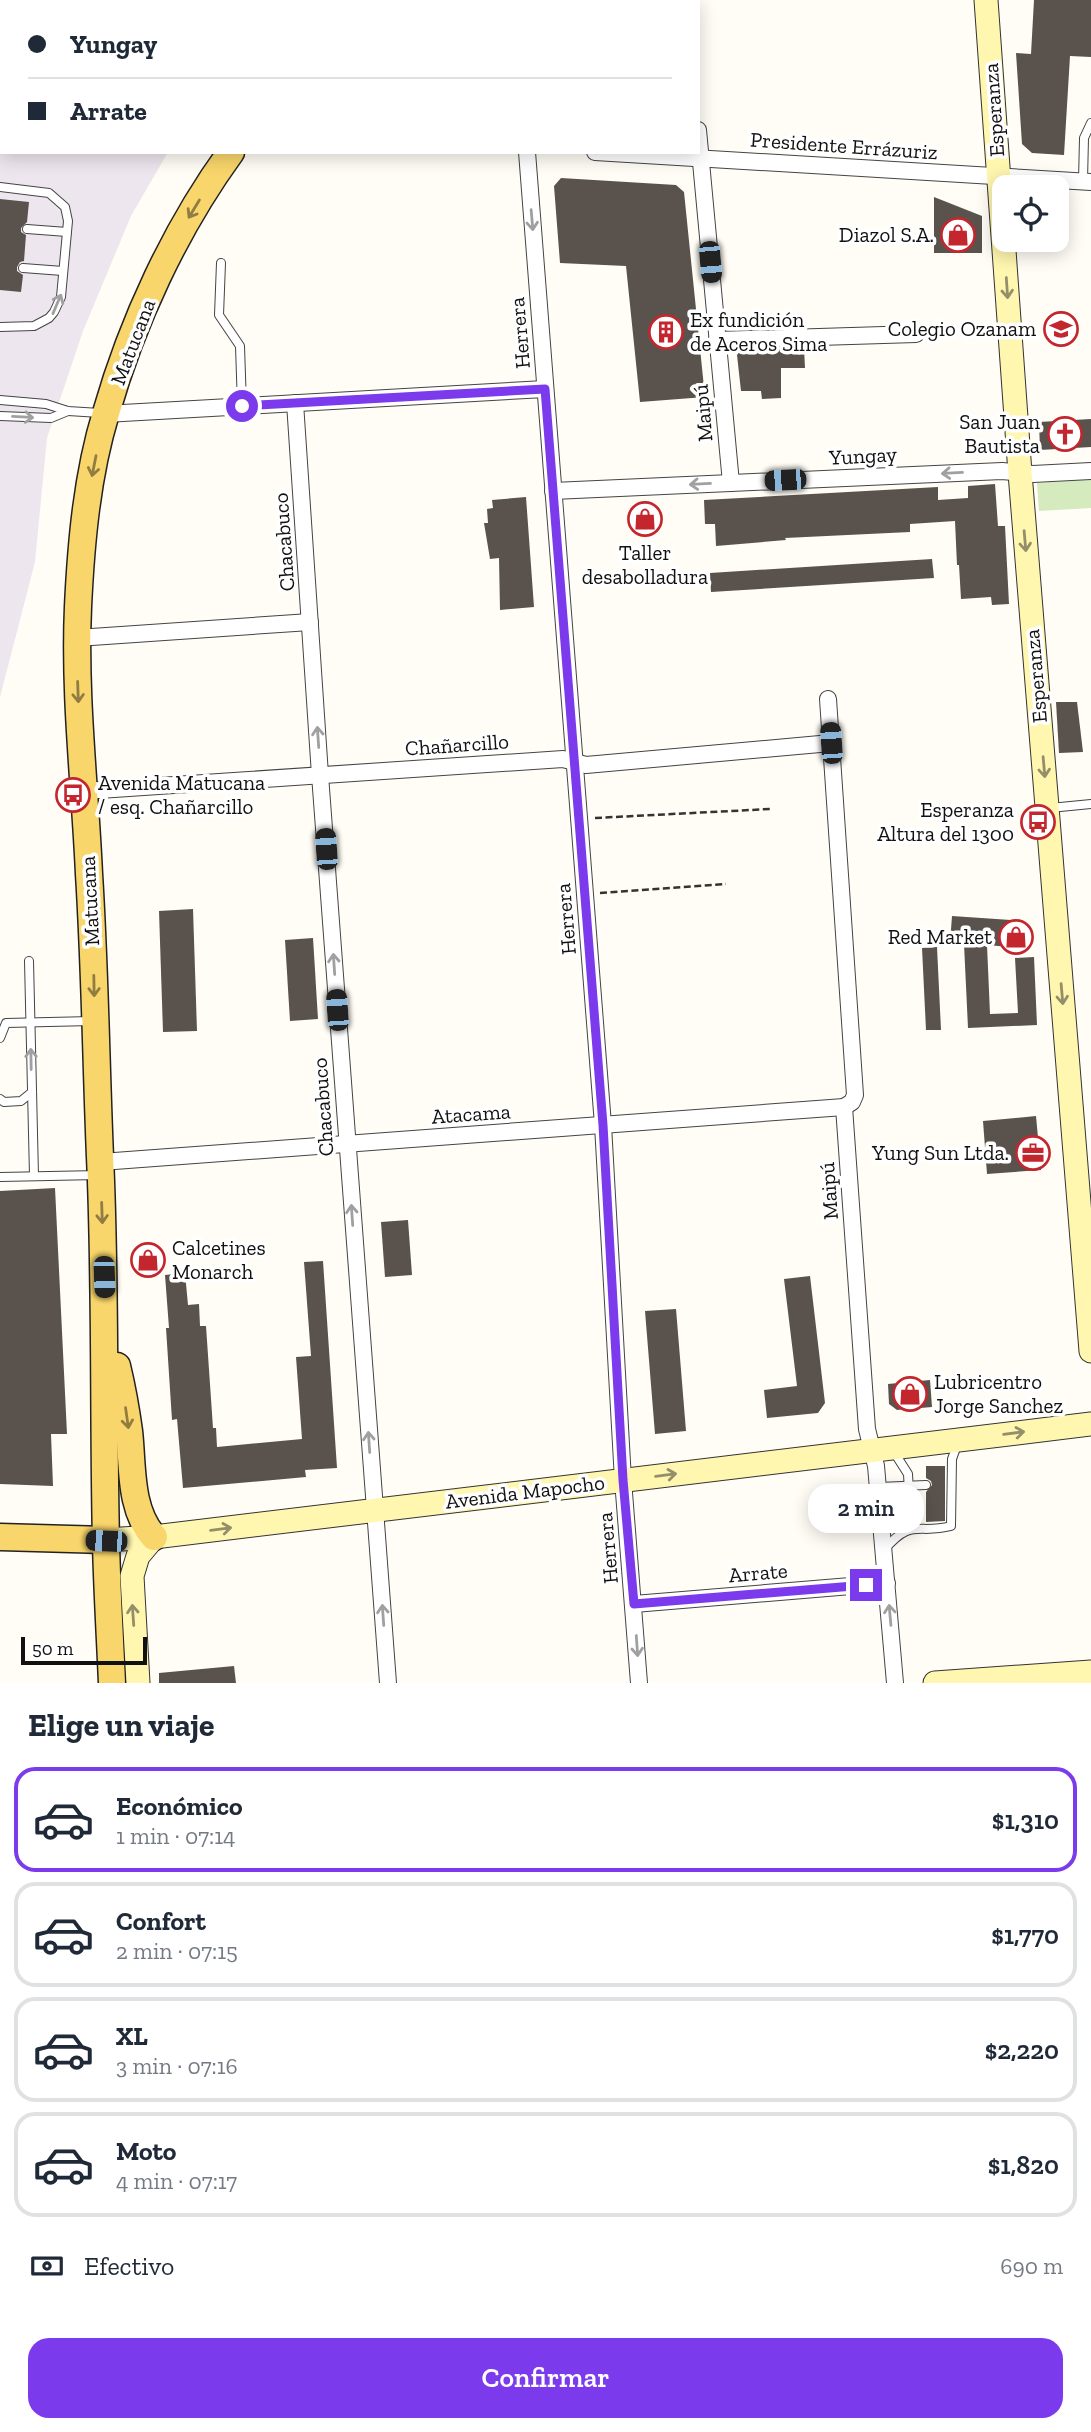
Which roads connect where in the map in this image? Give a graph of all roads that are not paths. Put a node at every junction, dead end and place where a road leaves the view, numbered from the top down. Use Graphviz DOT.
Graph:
graph roads {
  1 [pos="986,0"];
  2 [pos="1091,122"];
  3 [pos="230,154"];
  4 [pos="527,154"];
  5 [pos="630,154"];
  6 [pos="700,154"];
  7 [pos="700,158"];
  8 [pos="999,175"];
  9 [pos="992,176"];
  10 [pos="1069,180"];
  11 [pos="1087,181"];
  12 [pos="0,187"];
  13 [pos="27,229"];
  14 [pos="67,232"];
  15 [pos="1004,252"];
  16 [pos="221,263"];
  17 [pos="23,268"];
  18 [pos="63,271"];
  19 [pos="0,327"];
  20 [pos="916,334"];
  21 [pos="717,340"];
  22 [pos="545,389"];
  23 [pos="0,400"];
  24 [pos="295,403"];
  25 [pos="242,406"];
  26 [pos="68,411"];
  27 [pos="105,414"];
  28 [pos="0,416"];
  29 [pos="1091,471"];
  30 [pos="1020,472"];
  31 [pos="730,483"];
  32 [pos="553,491"];
  33 [pos="310,622"];
  34 [pos="77,638"];
  35 [pos="828,699"];
  36 [pos="831,743"];
  37 [pos="575,762"];
  38 [pos="320,775"];
  39 [pos="84,791"];
  40 [pos="1091,804"];
  41 [pos="1047,808"];
  42 [pos="29,961"];
  43 [pos="94,1021"];
  44 [pos="30,1023"];
  45 [pos="0,1038"];
  46 [pos="32,1092"];
  47 [pos="0,1099"];
  48 [pos="844,1107"];
  49 [pos="603,1125"];
  50 [pos="347,1144"];
  51 [pos="101,1169"];
  52 [pos="0,1177"];
  53 [pos="34,1177"];
  54 [pos="106,1327"];
  55 [pos="1091,1351"];
  56 [pos="1091,1424"];
  57 [pos="963,1439"];
  58 [pos="881,1449"];
  59 [pos="623,1480"];
  60 [pos="910,1485"];
  61 [pos="926,1485"];
  62 [pos="878,1487"];
  63 [pos="375,1510"];
  64 [pos="911,1528"];
  65 [pos="0,1536"];
  66 [pos="154,1537"];
  67 [pos="106,1541"];
  68 [pos="884,1550"];
  69 [pos="887,1583"];
  70 [pos="634,1604"];
  71 [pos="1091,1672"];
  72 [pos="112,1683"];
  73 [pos="138,1683"];
  74 [pos="388,1683"];
  75 [pos="639,1683"];
  76 [pos="895,1683"];
  77 [pos="935,1683"];
  1 -- 8 [label="main road, Esperanza"];
  2 -- 11 [label="lane"];
  3 -- 27 [label="main road, Matucana, one-way"];
  4 -- 22 [label="street, Herrera, one-way"];
  5 -- 7 [label="street, Presidente Errázuriz"];
  6 -- 7 [label="street, Maipú"];
  7 -- 9 [label="street, Presidente Errázuriz"];
  7 -- 21 [label="street, Maipú"];
  10 -- 11 [label="street, Presidente Errázuriz"];
  12 -- 14 [label="lane"];
  13 -- 14 [label="lane"];
  14 -- 18 [label="lane"];
  15 -- 30 [label="main road, Esperanza, one-way"];
  16 -- 25 [label="lane"];
  17 -- 18 [label="lane"];
  19 -- 18 [label="lane, one-way"];
  20 -- 21 [label="street"];
  21 -- 31 [label="street, Maipú"];
  22 -- 24 [label="street"];
  22 -- 32 [label="street, Herrera"];
  23 -- 26 [label="lane"];
  24 -- 25 [label="street"];
  24 -- 33 [label="street, Chacabuco"];
  25 -- 27 [label="street"];
  26 -- 27 [label="lane"];
  28 -- 26 [label="lane, one-way"];
  27 -- 34 [label="main road, Matucana, one-way"];
  29 -- 30 [label="street, Yungay"];
  30 -- 31 [label="street, Yungay, one-way"];
  30 -- 41 [label="main road, Esperanza, one-way"];
  31 -- 32 [label="street, Yungay, one-way"];
  32 -- 37 [label="street, Herrera"];
  33 -- 34 [label="street"];
  38 -- 33 [label="street, Chacabuco, one-way"];
  34 -- 39 [label="main road, Matucana, one-way"];
  35 -- 36 [label="street, Maipú"];
  36 -- 37 [label="street, Chañarcillo"];
  36 -- 48 [label="street, Maipú"];
  37 -- 38 [label="street, Chañarcillo"];
  37 -- 49 [label="street, Herrera"];
  38 -- 39 [label="street, Chañarcillo"];
  50 -- 38 [label="street, Chacabuco, one-way"];
  39 -- 43 [label="main road, Matucana, one-way"];
  40 -- 41 [label="lane"];
  41 -- 55 [label="main road, Esperanza, one-way"];
  42 -- 44 [label="lane"];
  43 -- 44 [label="lane"];
  43 -- 51 [label="main road, Matucana"];
  44 -- 45 [label="lane"];
  46 -- 44 [label="lane, one-way"];
  46 -- 47 [label="lane"];
  46 -- 53 [label="lane"];
  48 -- 49 [label="street, Atacama"];
  48 -- 58 [label="street, Maipú"];
  49 -- 50 [label="street, Atacama"];
  49 -- 59 [label="street, Herrera"];
  50 -- 51 [label="street, Atacama"];
  63 -- 50 [label="street, Chacabuco, one-way"];
  51 -- 53 [label="lane"];
  51 -- 54 [label="main road, Matucana, one-way"];
  52 -- 53 [label="lane"];
  54 -- 66 [label="main road, one-way"];
  54 -- 67 [label="main road, Matucana"];
  57 -- 56 [label="main road, Avenida Mapocho, one-way"];
  57 -- 58 [label="main road, Avenida Mapocho"];
  57 -- 64 [label="lane"];
  59 -- 58 [label="main road, Avenida Mapocho, one-way"];
  58 -- 60 [label="lane"];
  58 -- 62 [label="street, Maipú"];
  59 -- 63 [label="main road, Avenida Mapocho"];
  59 -- 70 [label="street, Herrera"];
  60 -- 61 [label="lane"];
  60 -- 62 [label="lane"];
  60 -- 64 [label="lane"];
  62 -- 68 [label="street, Maipú"];
  66 -- 63 [label="main road, Avenida Mapocho, one-way"];
  74 -- 63 [label="street, Chacabuco, one-way"];
  64 -- 68 [label="lane"];
  65 -- 67 [label="main road, Avenida Mapocho"];
  66 -- 67 [label="main road, Avenida Mapocho"];
  73 -- 66 [label="main road, one-way"];
  67 -- 72 [label="main road, Matucana"];
  68 -- 69 [label="street, Maipú"];
  69 -- 70 [label="street, Arrate"];
  76 -- 69 [label="street, Maipú, one-way"];
  70 -- 75 [label="street, Herrera, one-way"];
  71 -- 77 [label="main road"];
}
